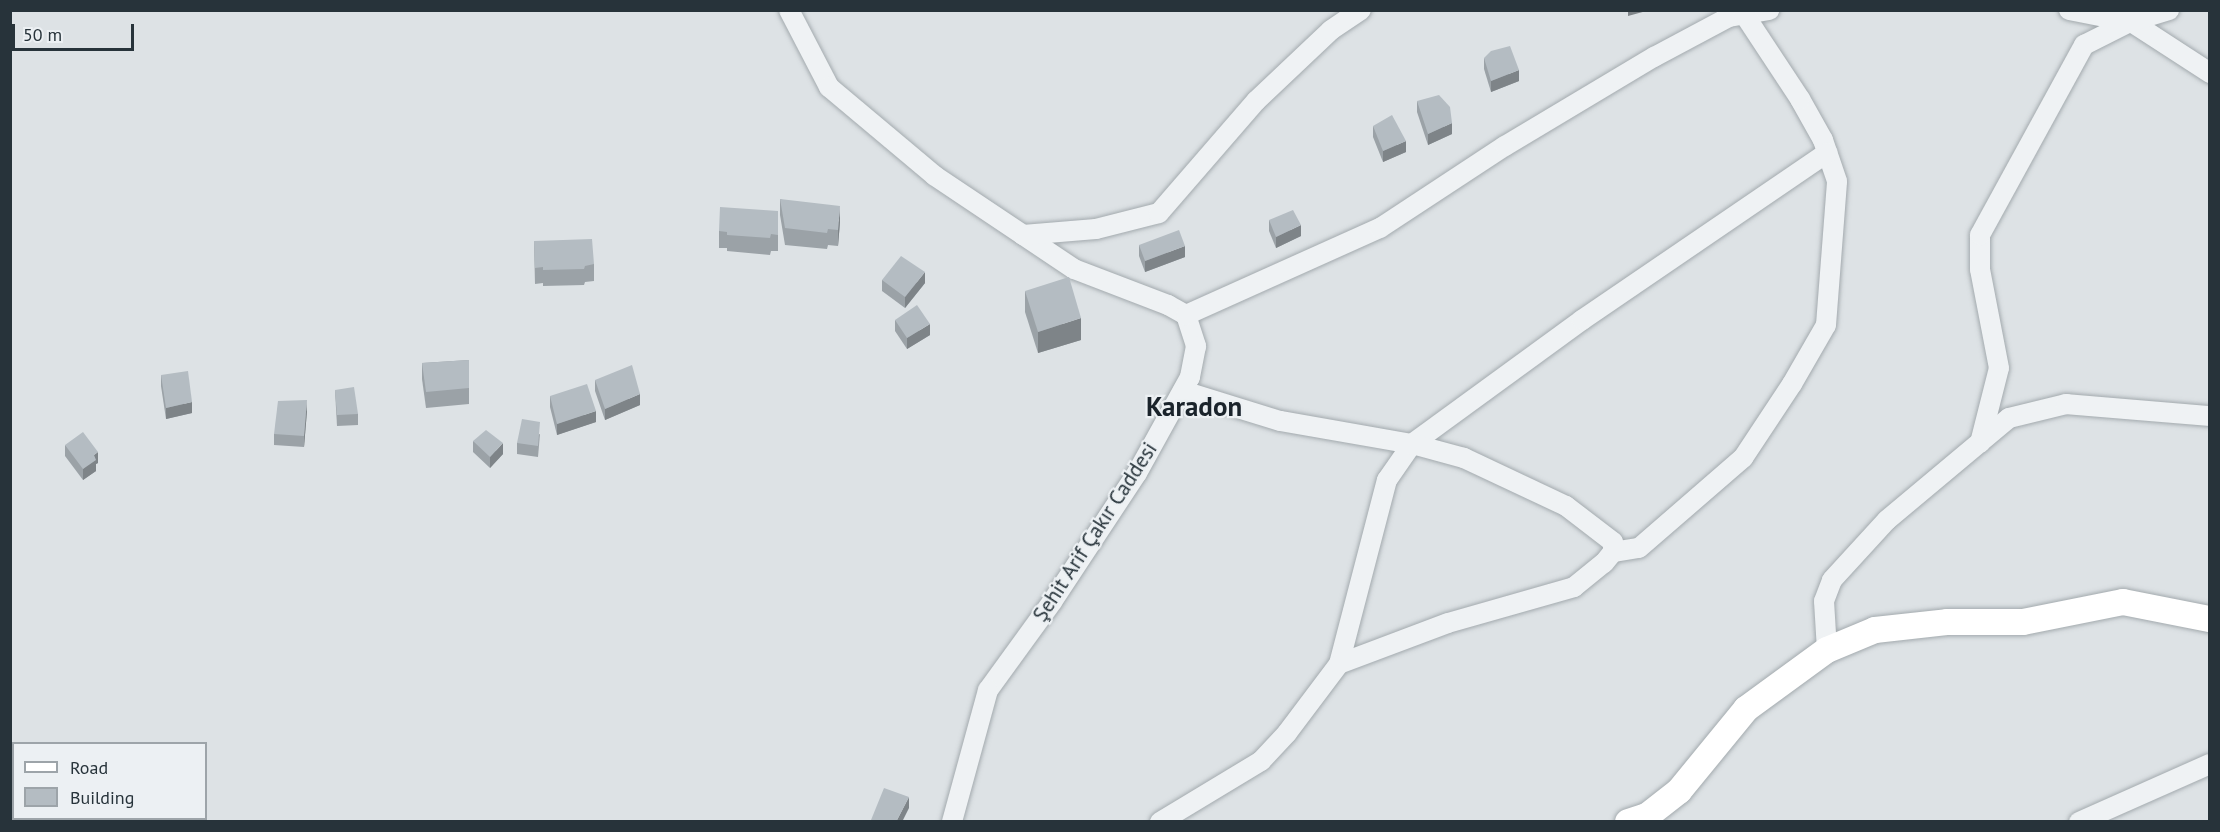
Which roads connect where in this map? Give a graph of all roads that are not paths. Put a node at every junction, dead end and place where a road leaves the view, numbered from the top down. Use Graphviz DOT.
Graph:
graph roads {
  1 [pos="789,10"];
  2 [pos="1361,10"];
  3 [pos="1769,10"];
  4 [pos="2069,10"];
  5 [pos="2113,10"];
  6 [pos="2169,10"];
  7 [pos="1744,14"];
  8 [pos="2130,22"];
  9 [pos="2210,73"];
  10 [pos="1827,153"];
  11 [pos="1023,235"];
  12 [pos="1186,315"];
  13 [pos="1183,391"];
  14 [pos="2210,416"];
  15 [pos="1980,443"];
  16 [pos="1412,444"];
  17 [pos="1613,552"];
  18 [pos="2210,619"];
  19 [pos="1827,650"];
  20 [pos="1339,664"];
  21 [pos="2210,764"];
  22 [pos="952,822"];
  23 [pos="1160,822"];
  24 [pos="1628,822"];
  25 [pos="2079,822"];
  1 -- 11 [label="street"];
  2 -- 11 [label="street"];
  3 -- 7 [label="street"];
  4 -- 8 [label="street"];
  5 -- 8 [label="street"];
  6 -- 8 [label="street"];
  7 -- 10 [label="street"];
  7 -- 12 [label="street"];
  8 -- 9 [label="street"];
  8 -- 15 [label="street"];
  10 -- 16 [label="street"];
  10 -- 17 [label="street"];
  11 -- 12 [label="street"];
  12 -- 13 [label="street, Şehit Arif Çakır Caddesi"];
  13 -- 16 [label="street"];
  13 -- 22 [label="street, Şehit Arif Çakır Caddesi"];
  14 -- 15 [label="street"];
  15 -- 19 [label="street"];
  16 -- 17 [label="street"];
  16 -- 20 [label="street"];
  17 -- 20 [label="street"];
  18 -- 19 [label="main road"];
  19 -- 24 [label="main road"];
  20 -- 23 [label="street"];
  21 -- 25 [label="street"];
}
